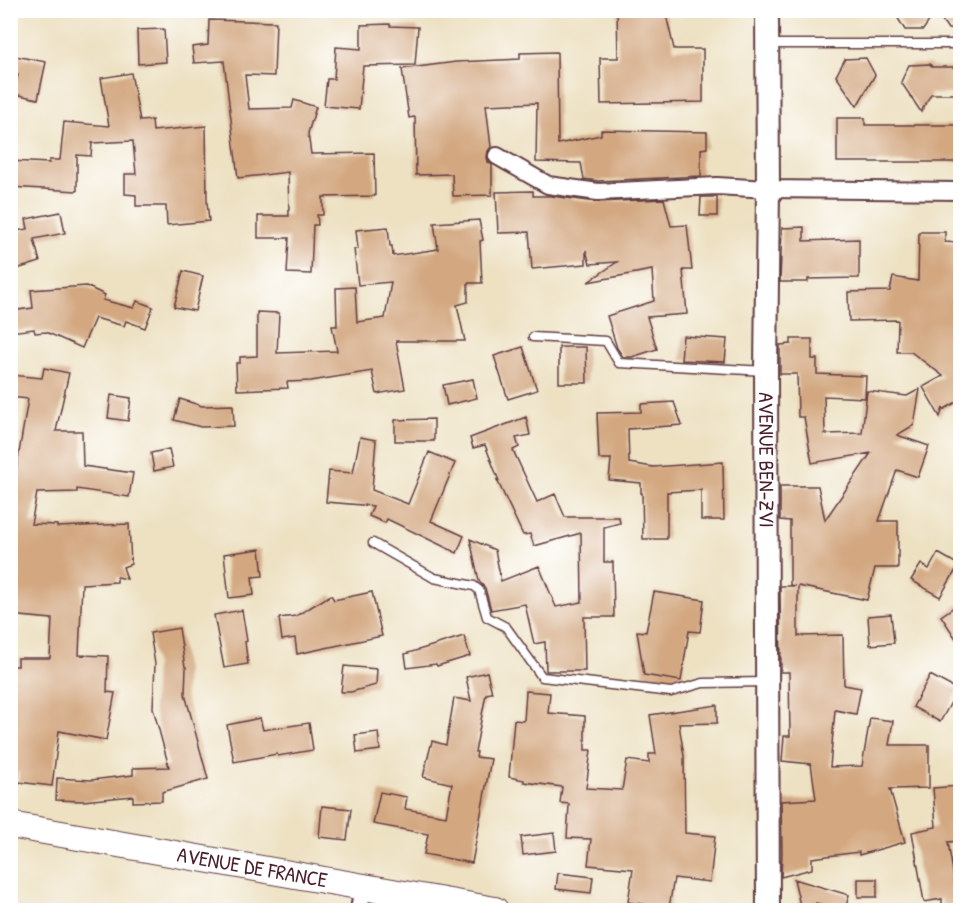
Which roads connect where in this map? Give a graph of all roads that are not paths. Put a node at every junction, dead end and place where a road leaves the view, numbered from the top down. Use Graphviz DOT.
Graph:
graph roads {
  1 [pos="767,10"];
  2 [pos="767,44"];
  3 [pos="960,44"];
  4 [pos="497,156"];
  5 [pos="768,189"];
  6 [pos="960,191"];
  7 [pos="533,337"];
  8 [pos="766,371"];
  9 [pos="373,543"];
  10 [pos="767,682"];
  11 [pos="10,825"];
  12 [pos="361,898"];
  13 [pos="495,910"];
  14 [pos="768,910"];
  1 -- 2 [label="street, AVENUE BEN-ZVI"];
  2 -- 3 [label="lane"];
  2 -- 5 [label="street, AVENUE BEN-ZVI"];
  4 -- 5 [label="street"];
  5 -- 6 [label="street"];
  5 -- 8 [label="street, AVENUE BEN-ZVI"];
  7 -- 8 [label="lane"];
  8 -- 10 [label="street, AVENUE BEN-ZVI"];
  9 -- 10 [label="lane"];
  10 -- 14 [label="street, AVENUE BEN-ZVI"];
  11 -- 12 [label="main road, AVENUE DE FRANCE"];
  12 -- 13 [label="main road, AVENUE DE FRANCE"];
}
